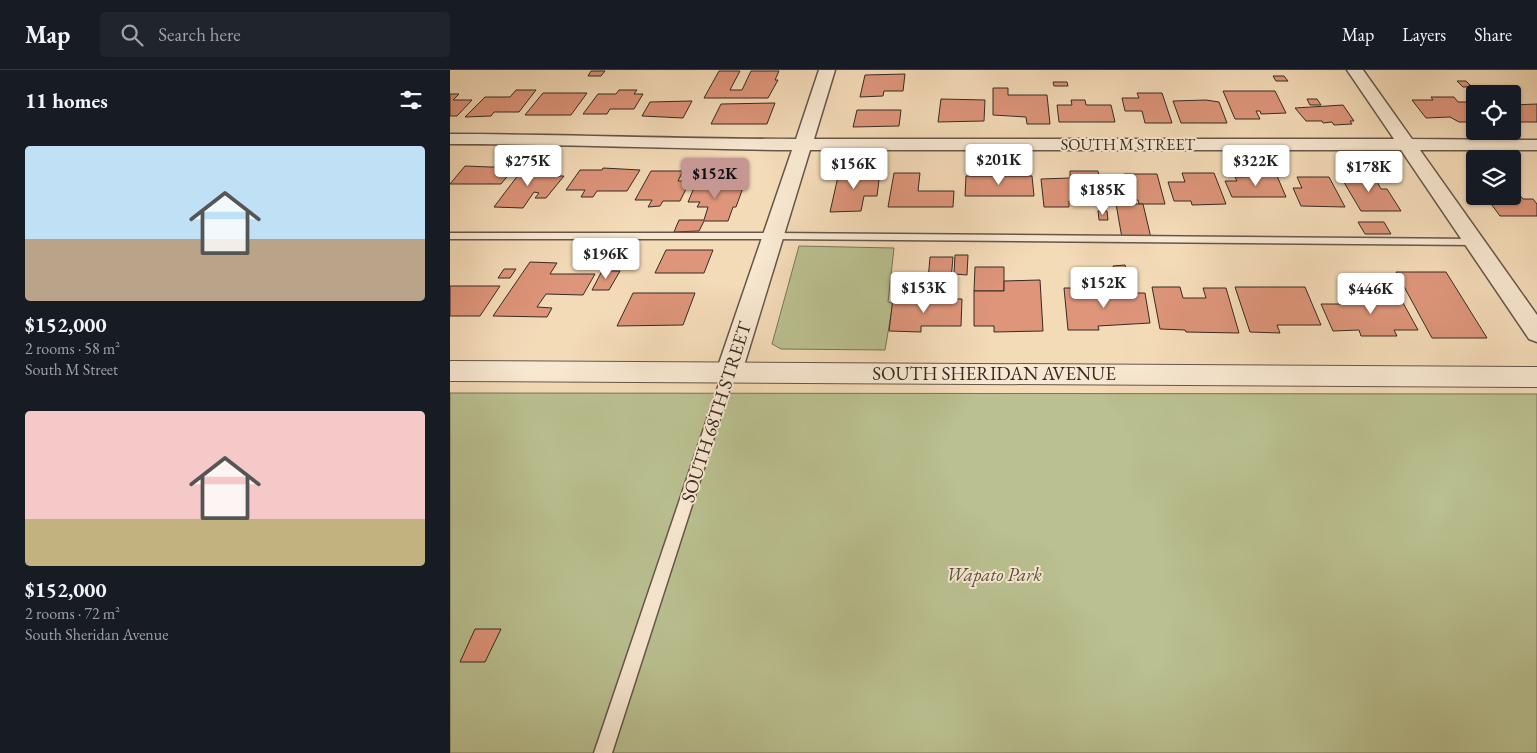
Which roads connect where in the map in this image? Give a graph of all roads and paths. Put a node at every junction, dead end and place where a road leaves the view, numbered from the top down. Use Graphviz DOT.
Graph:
graph roads {
  1 [pos="827,70"];
  2 [pos="1355,70"];
  3 [pos="450,139"];
  4 [pos="803,144"];
  5 [pos="1407,145"];
  6 [pos="1537,145"];
  7 [pos="450,236"];
  8 [pos="773,236"];
  9 [pos="1474,242"];
  10 [pos="1537,333"];
  11 [pos="450,371"];
  12 [pos="729,372"];
  13 [pos="1537,377"];
  14 [pos="603,753"];
  1 -- 4 [label="street, SOUTH 68TH STREET"];
  2 -- 5 [label="street"];
  3 -- 4 [label="street, SOUTH M STREET"];
  4 -- 5 [label="street, SOUTH M STREET"];
  4 -- 8 [label="street, SOUTH 68TH STREET"];
  5 -- 6 [label="street, SOUTH M STREET"];
  5 -- 9 [label="street"];
  7 -- 8 [label="lane"];
  8 -- 9 [label="lane"];
  8 -- 12 [label="street, SOUTH 68TH STREET"];
  9 -- 10 [label="street"];
  11 -- 12 [label="street, SOUTH SHERIDAN AVENUE"];
  12 -- 13 [label="street, SOUTH SHERIDAN AVENUE"];
  12 -- 14 [label="lane, SOUTH 68TH STREET"];
}
